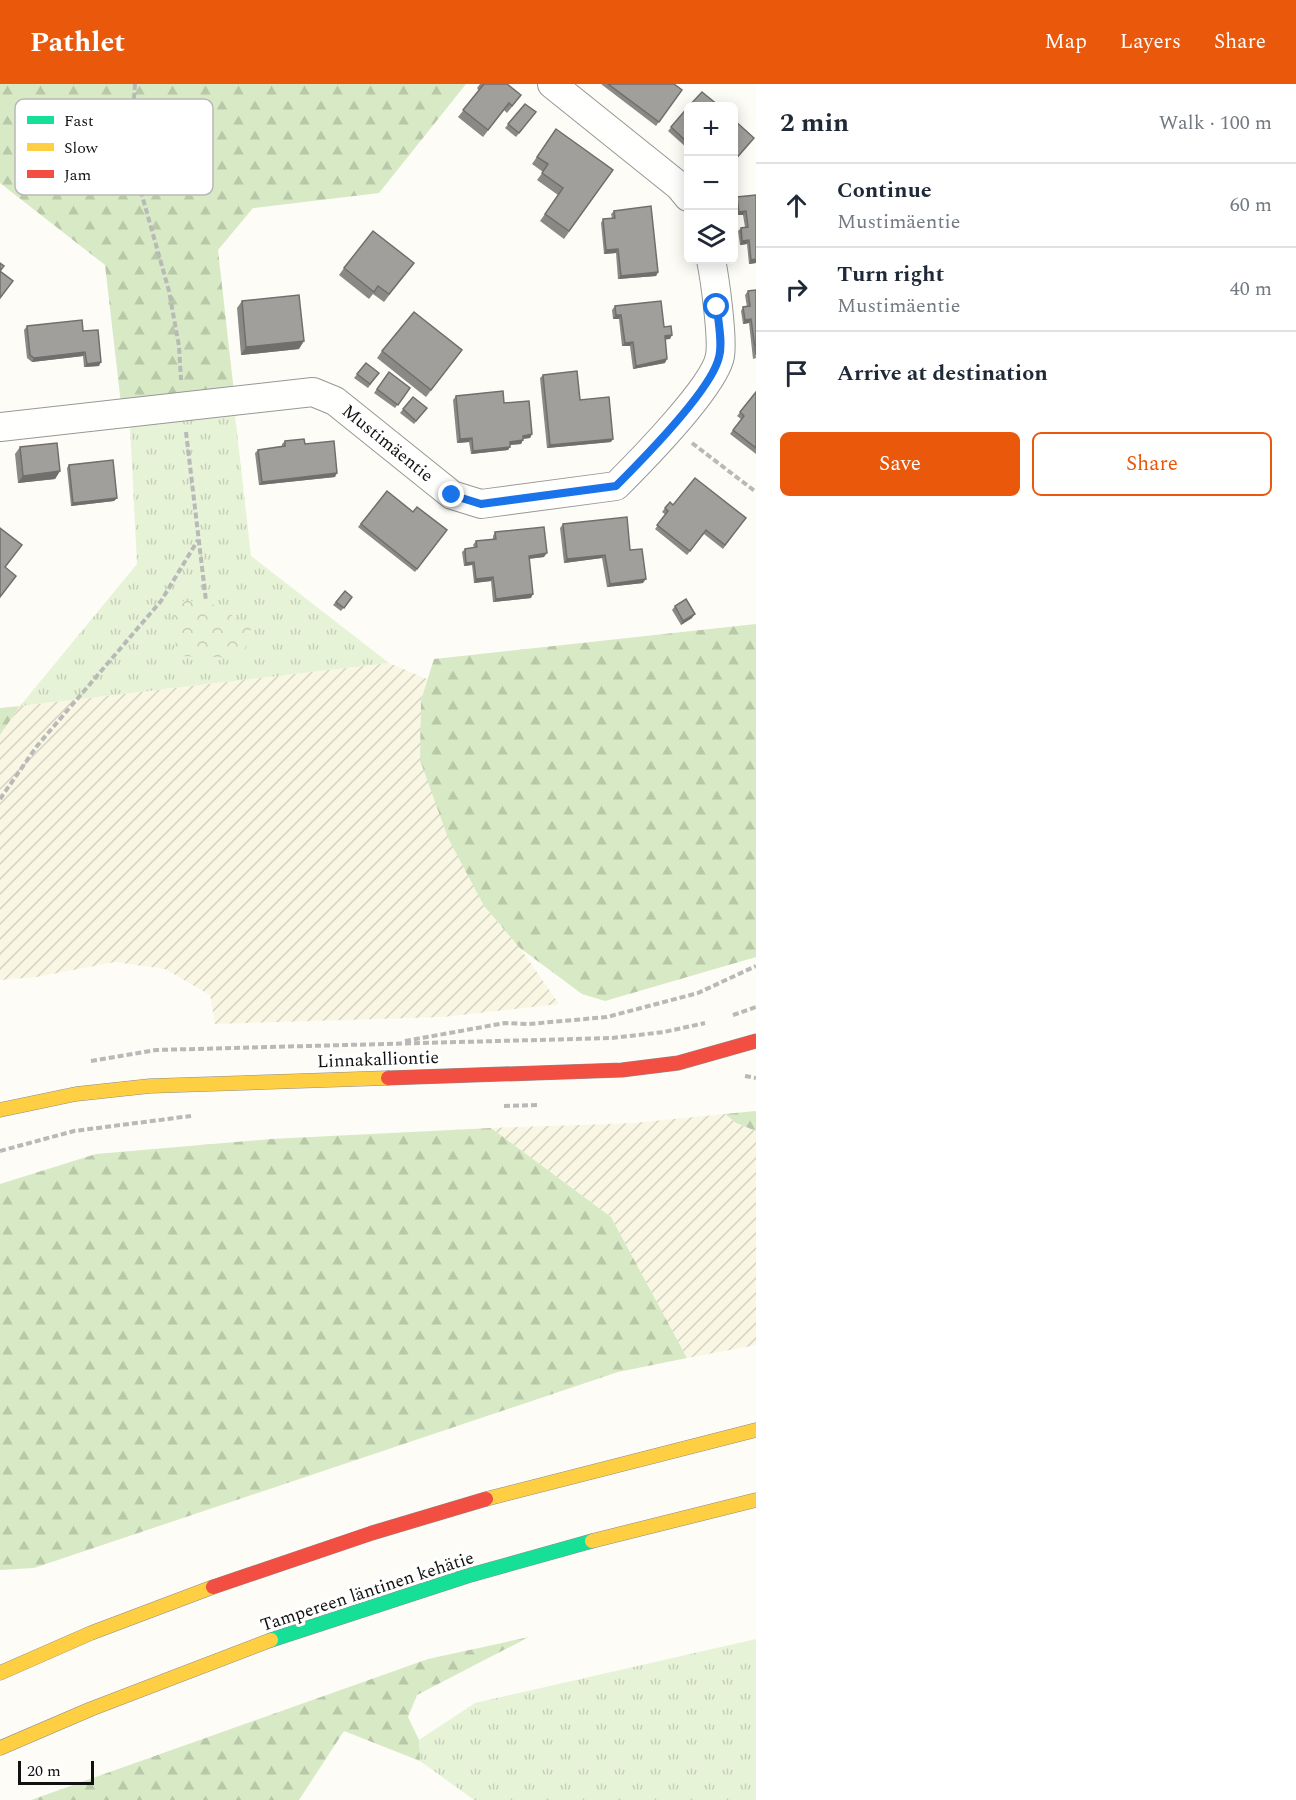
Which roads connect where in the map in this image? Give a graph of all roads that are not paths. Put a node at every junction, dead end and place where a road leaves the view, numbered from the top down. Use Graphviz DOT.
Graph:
graph roads {
  1 [pos="552,84"];
  2 [pos="684,192"];
  3 [pos="711,264"];
  4 [pos="0,427"];
  5 [pos="756,1041"];
  6 [pos="0,1110"];
  7 [pos="756,1430"];
  8 [pos="756,1500"];
  9 [pos="0,1673"];
  10 [pos="0,1748"];
  1 -- 2 [label="street"];
  3 -- 4 [label="street, Mustimäentie"];
  5 -- 6 [label="main road, Linnakalliontie"];
  7 -- 9 [label="main road"];
  8 -- 10 [label="main road, Tampereen läntinen kehätie"];
}
